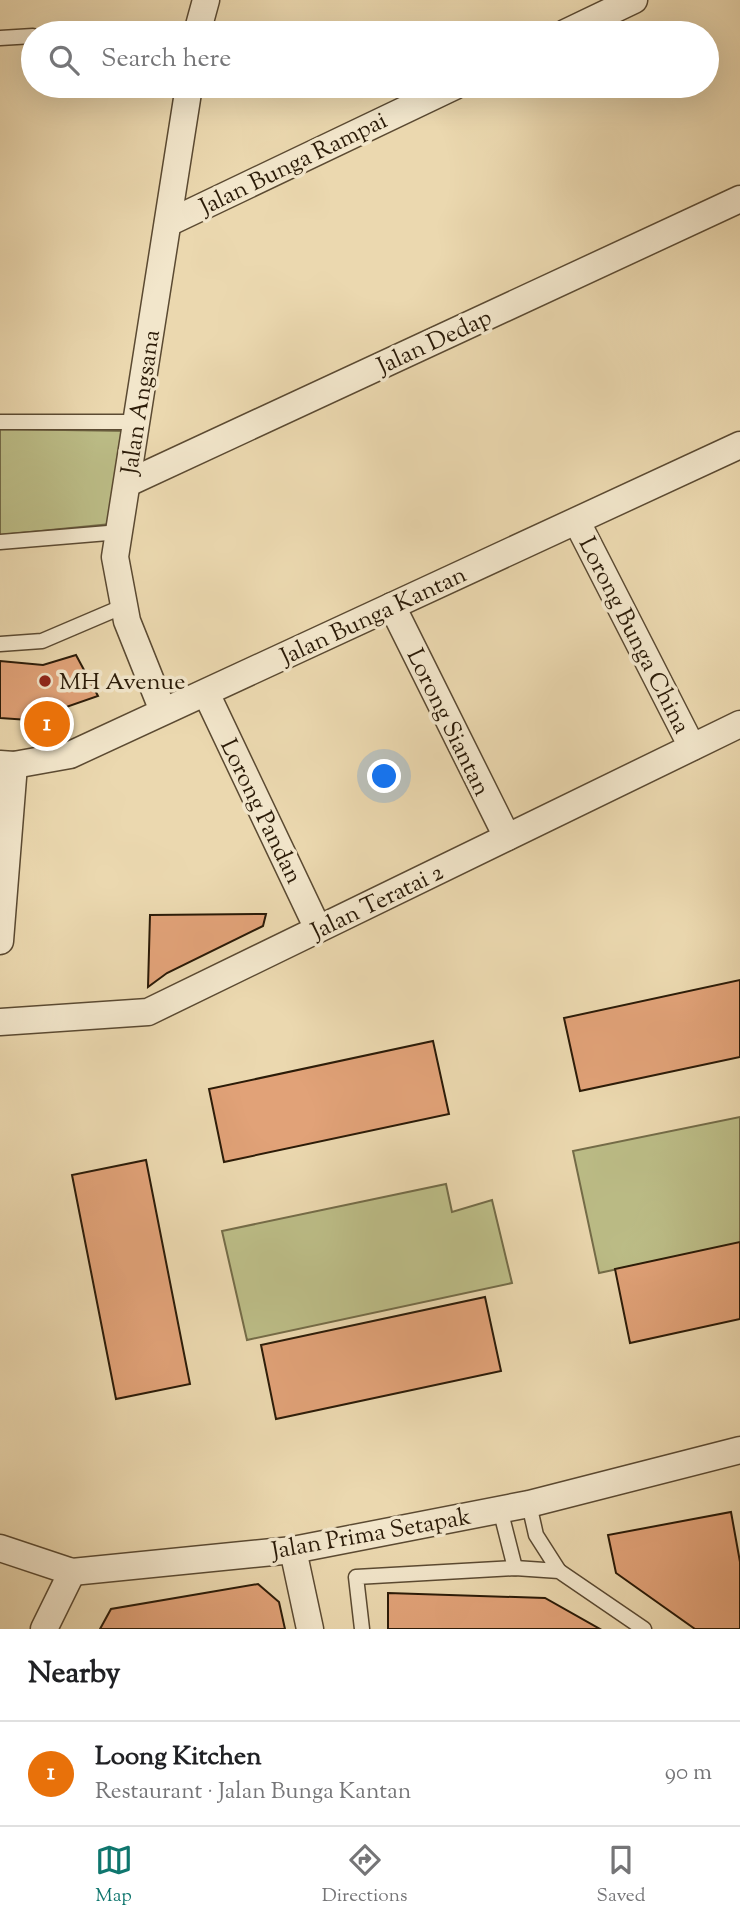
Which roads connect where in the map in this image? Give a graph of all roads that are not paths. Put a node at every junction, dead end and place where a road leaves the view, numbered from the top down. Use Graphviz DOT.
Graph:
graph roads {
  1 [pos="206,0"];
  2 [pos="634,0"];
  3 [pos="200,21"];
  4 [pos="590,21"];
  5 [pos="21,37"];
  6 [pos="0,38"];
  7 [pos="187,98"];
  8 [pos="430,98"];
  9 [pos="740,199"];
  10 [pos="168,223"];
  11 [pos="0,422"];
  12 [pos="137,422"];
  13 [pos="740,445"];
  14 [pos="128,483"];
  15 [pos="577,522"];
  16 [pos="120,532"];
  17 [pos="0,542"];
  18 [pos="124,606"];
  19 [pos="392,606"];
  20 [pos="0,644"];
  21 [pos="206,693"];
  22 [pos="163,711"];
  23 [pos="740,724"];
  24 [pos="692,747"];
  25 [pos="7,764"];
  26 [pos="507,838"];
  27 [pos="1,906"];
  28 [pos="318,929"];
  29 [pos="0,941"];
  30 [pos="0,1021"];
  31 [pos="740,1450"];
  32 [pos="528,1504"];
  33 [pos="500,1509"];
  34 [pos="0,1548"];
  35 [pos="293,1550"];
  36 [pos="515,1568"];
  37 [pos="559,1571"];
  38 [pos="72,1572"];
  39 [pos="44,1629"];
  40 [pos="310,1629"];
  41 [pos="362,1629"];
  42 [pos="644,1629"];
  1 -- 3 [label="street"];
  2 -- 4 [label="street"];
  5 -- 6 [label="lane"];
  7 -- 10 [label="street, Jalan Angsana"];
  8 -- 10 [label="street, Jalan Bunga Rampai"];
  9 -- 14 [label="street, Jalan Dedap"];
  10 -- 12 [label="street, Jalan Angsana"];
  11 -- 12 [label="lane"];
  12 -- 14 [label="street, Jalan Angsana"];
  13 -- 15 [label="street, Jalan Bunga Kantan"];
  14 -- 16 [label="street, Jalan Angsana"];
  15 -- 19 [label="street, Jalan Bunga Kantan"];
  15 -- 24 [label="street, Lorong Bunga China"];
  16 -- 17 [label="lane"];
  16 -- 18 [label="street, Jalan Angsana"];
  18 -- 20 [label="lane"];
  18 -- 22 [label="street, Jalan Angsana"];
  19 -- 21 [label="street, Jalan Bunga Kantan"];
  19 -- 26 [label="street, Lorong Siantan"];
  21 -- 22 [label="street, Jalan Bunga Kantan"];
  21 -- 28 [label="street, Lorong Pandan"];
  22 -- 25 [label="street, Jalan Bunga Kantan"];
  23 -- 24 [label="street, Jalan Teratai 2"];
  24 -- 26 [label="street, Jalan Teratai 2"];
  25 -- 27 [label="street"];
  26 -- 28 [label="street, Jalan Teratai 2"];
  27 -- 29 [label="street"];
  28 -- 30 [label="street, Jalan Teratai 2"];
  31 -- 32 [label="street, Jalan Prima Setapak"];
  32 -- 33 [label="street, Jalan Prima Setapak"];
  32 -- 37 [label="lane"];
  33 -- 35 [label="street, Jalan Prima Setapak"];
  33 -- 36 [label="lane"];
  34 -- 38 [label="street, Jalan Prima Setapak"];
  35 -- 38 [label="street, Jalan Prima Setapak"];
  35 -- 40 [label="street"];
  36 -- 37 [label="lane"];
  36 -- 41 [label="lane"];
  37 -- 42 [label="lane"];
  38 -- 39 [label="street"];
}
